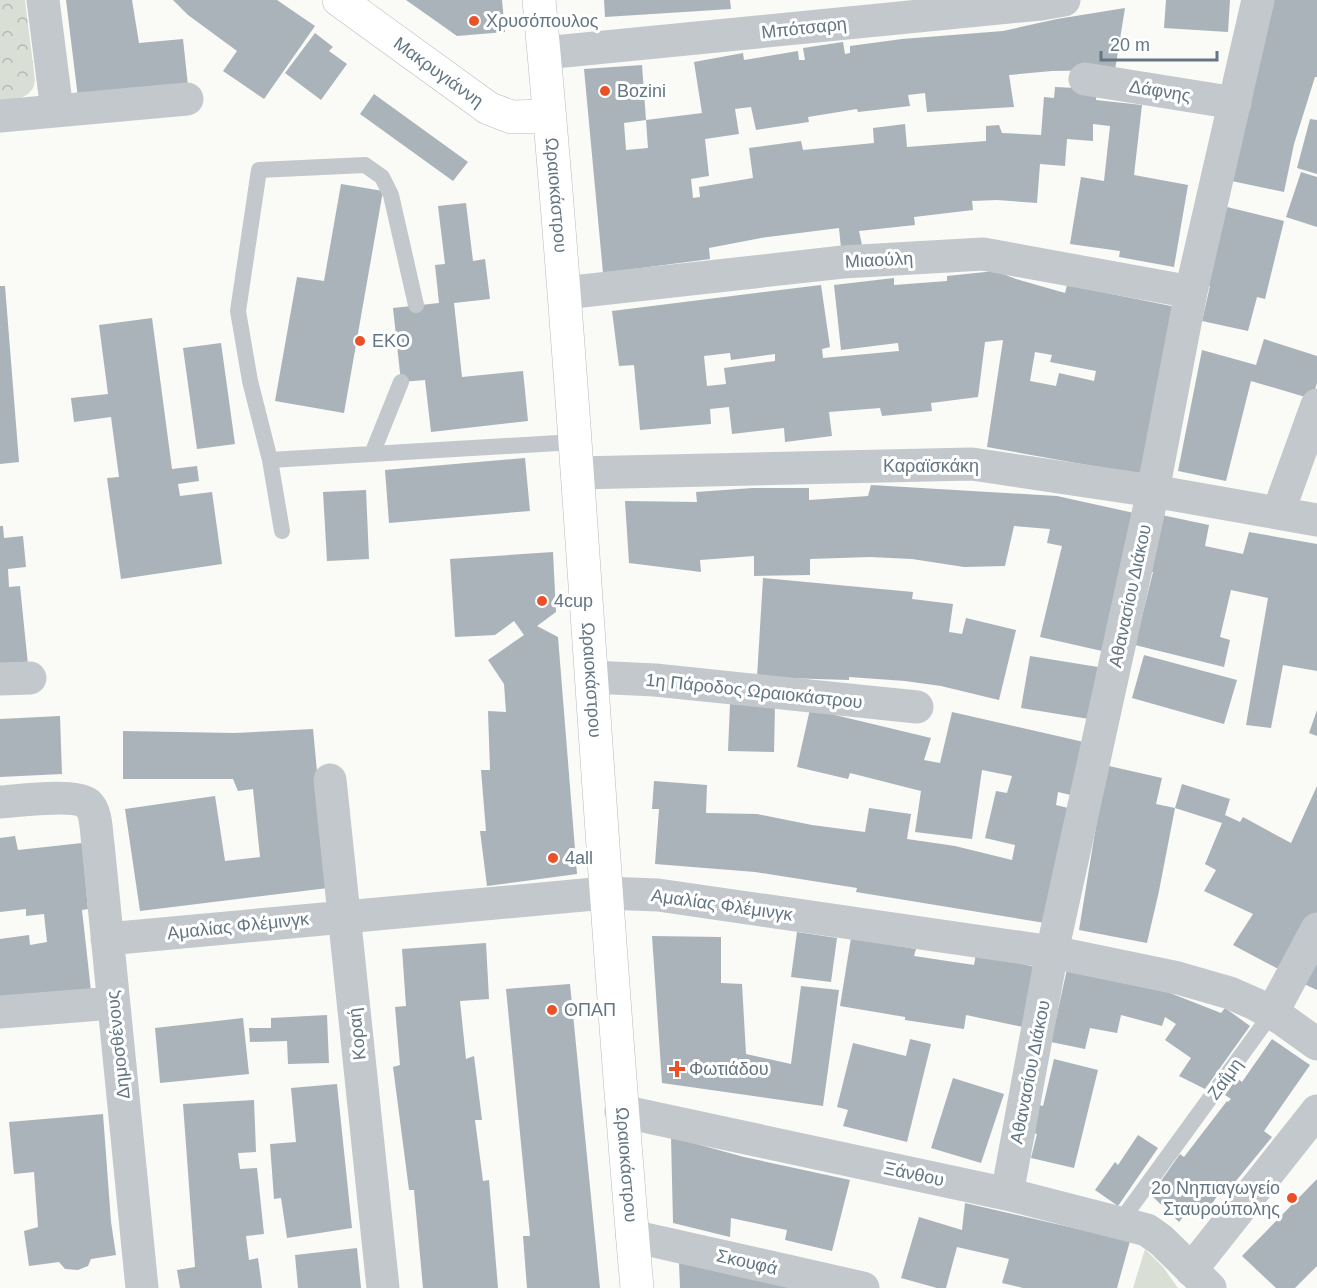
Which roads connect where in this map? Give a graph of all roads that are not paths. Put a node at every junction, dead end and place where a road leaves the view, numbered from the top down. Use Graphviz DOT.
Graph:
graph roads {
  1 [pos="43,0"];
  2 [pos="339,0"];
  3 [pos="539,0"];
  4 [pos="1258,0"];
  5 [pos="1049,1"];
  6 [pos="544,53"];
  7 [pos="1085,79"];
  8 [pos="188,99"];
  9 [pos="1235,103"];
  10 [pos="57,111"];
  11 [pos="0,116"];
  12 [pos="549,116"];
  13 [pos="1191,292"];
  14 [pos="564,293"];
  15 [pos="417,305"];
  16 [pos="401,382"];
  17 [pos="1317,405"];
  18 [pos="372,454"];
  19 [pos="576,458"];
  20 [pos="270,460"];
  21 [pos="1153,491"];
  22 [pos="1278,513"];
  23 [pos="1317,520"];
  24 [pos="282,531"];
  25 [pos="591,676"];
  26 [pos="917,707"];
  27 [pos="330,780"];
  28 [pos="0,802"];
  29 [pos="605,893"];
  30 [pos="345,916"];
  31 [pos="1317,929"];
  32 [pos="107,939"];
  33 [pos="1052,952"];
  34 [pos="113,1003"];
  35 [pos="0,1012"];
  36 [pos="1272,1013"];
  37 [pos="1317,1044"];
  38 [pos="1317,1111"];
  39 [pos="621,1112"];
  40 [pos="1007,1194"];
  41 [pos="1120,1222"];
  42 [pos="632,1236"];
  43 [pos="1202,1281"];
  44 [pos="142,1288"];
  45 [pos="383,1288"];
  46 [pos="637,1288"];
  47 [pos="862,1288"];
  1 -- 10 [label="street"];
  2 -- 12 [label="main road, Μακρυγιάννη"];
  3 -- 6 [label="main road, Ωραιοκάστρου"];
  4 -- 9 [label="street, Αθανασίου Διάκου"];
  5 -- 6 [label="street, Μπότσαρη"];
  6 -- 12 [label="main road, Ωραιοκάστρου"];
  7 -- 9 [label="street, Δάφνης"];
  8 -- 10 [label="street"];
  9 -- 13 [label="street, Αθανασίου Διάκου"];
  10 -- 11 [label="street"];
  12 -- 14 [label="main road, Ωραιοκάστρου"];
  13 -- 14 [label="street, Μιαούλη"];
  13 -- 21 [label="street, Αθανασίου Διάκου"];
  14 -- 19 [label="main road, Ωραιοκάστρου"];
  15 -- 20 [label="lane"];
  16 -- 18 [label="lane"];
  17 -- 22 [label="street"];
  18 -- 19 [label="lane"];
  18 -- 20 [label="lane"];
  19 -- 21 [label="street, Καραϊσκάκη"];
  19 -- 25 [label="main road, Ωραιοκάστρου"];
  20 -- 24 [label="lane"];
  21 -- 22 [label="street, Καραϊσκάκη"];
  21 -- 33 [label="street, Αθανασίου Διάκου"];
  22 -- 23 [label="street, Καραϊσκάκη"];
  25 -- 26 [label="street, 1η Πάροδος Ωραιοκάστρου"];
  25 -- 29 [label="main road, Ωραιοκάστρου"];
  27 -- 30 [label="street, Κοραή"];
  28 -- 32 [label="street, Δημοσθένους"];
  29 -- 30 [label="street, Αμαλίας Φλέμινγκ"];
  29 -- 33 [label="street, Αμαλίας Φλέμινγκ"];
  29 -- 39 [label="main road, Ωραιοκάστρου"];
  30 -- 32 [label="street, Αμαλίας Φλέμινγκ"];
  30 -- 45 [label="street, Κοραή"];
  31 -- 36 [label="street, Ζαΐμη"];
  32 -- 34 [label="street, Δημοσθένους"];
  33 -- 36 [label="street, Αμαλίας Φλέμινγκ"];
  33 -- 40 [label="street, Αθανασίου Διάκου"];
  34 -- 35 [label="street"];
  34 -- 44 [label="street, Δημοσθένους"];
  36 -- 37 [label="street, Αμαλίας Φλέμινγκ"];
  36 -- 41 [label="lane, Ζαΐμη"];
  38 -- 43 [label="street"];
  39 -- 40 [label="street, Ξάνθου"];
  39 -- 42 [label="main road, Ωραιοκάστρου"];
  40 -- 41 [label="street, Ξάνθου"];
  41 -- 43 [label="street, Ξάνθου"];
  42 -- 46 [label="main road, Ωραιοκάστρου"];
  42 -- 47 [label="street, Σκουφά"];
}
